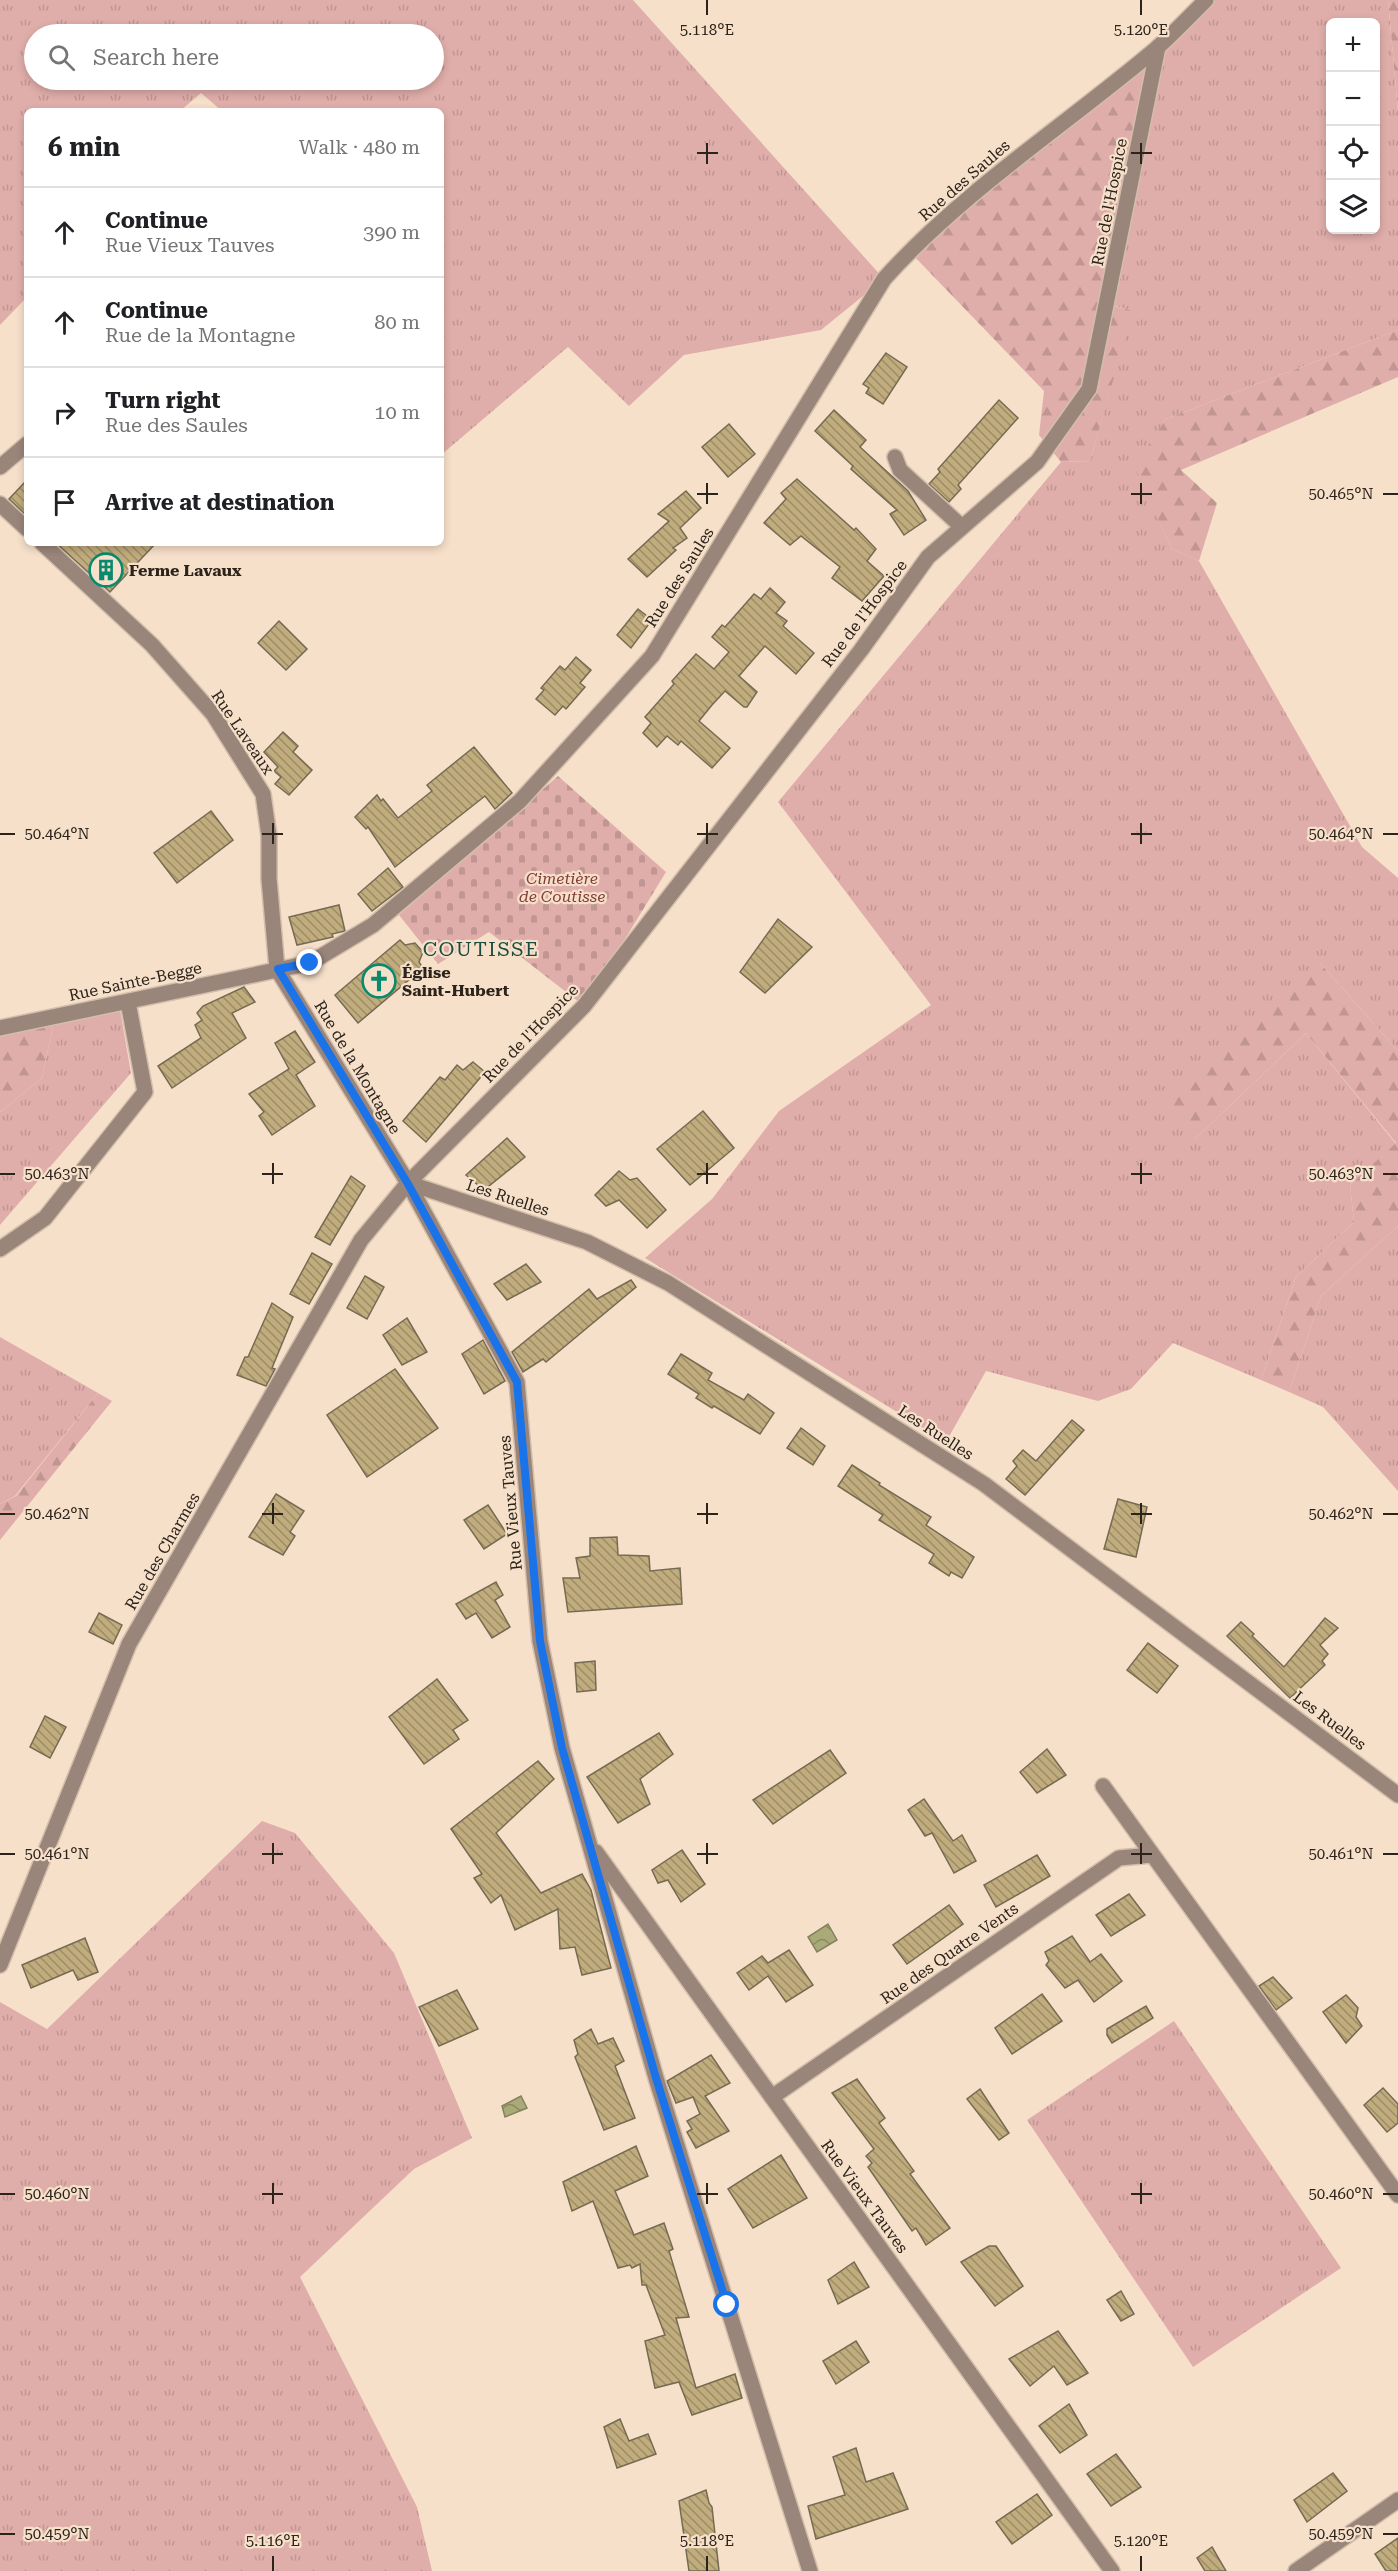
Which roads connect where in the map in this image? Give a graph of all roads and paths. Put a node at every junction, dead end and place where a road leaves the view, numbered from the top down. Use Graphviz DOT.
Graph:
graph roads {
  1 [pos="1206,0"];
  2 [pos="1158,47"];
  3 [pos="24,447"];
  4 [pos="896,457"];
  5 [pos="0,467"];
  6 [pos="0,504"];
  7 [pos="24,527"];
  8 [pos="962,527"];
  9 [pos="45,546"];
  10 [pos="278,969"];
  11 [pos="128,1002"];
  12 [pos="0,1029"];
  13 [pos="408,1184"];
  14 [pos="0,1249"];
  15 [pos="1102,1786"];
  16 [pos="1398,1794"];
  17 [pos="589,1842"];
  18 [pos="1152,1855"];
  19 [pos="0,1965"];
  20 [pos="772,2097"];
  21 [pos="1398,2195"];
  22 [pos="1398,2500"];
  23 [pos="810,2571"];
  24 [pos="1112,2571"];
  25 [pos="1296,2571"];
  1 -- 2 [label="street"];
  2 -- 8 [label="street, Rue de l'Hospice"];
  2 -- 10 [label="street, Rue des Saules"];
  3 -- 5 [label="street"];
  4 -- 8 [label="street"];
  6 -- 7 [label="street"];
  8 -- 13 [label="street, Rue de l'Hospice"];
  9 -- 10 [label="street, Rue Laveaux"];
  10 -- 11 [label="street, Rue Sainte-Begge"];
  10 -- 13 [label="street, Rue de la Montagne"];
  11 -- 12 [label="street, Rue Sainte-Begge"];
  11 -- 14 [label="street"];
  13 -- 16 [label="street, Les Ruelles"];
  13 -- 17 [label="street, Rue Vieux Tauves"];
  13 -- 19 [label="street, Rue des Charmes"];
  15 -- 18 [label="street"];
  17 -- 20 [label="street, Rue Vieux Tauves"];
  17 -- 23 [label="street, Rue Vieux Tauves"];
  18 -- 20 [label="street, Rue des Quatre Vents"];
  18 -- 21 [label="street"];
  20 -- 24 [label="street, Rue Vieux Tauves"];
  22 -- 25 [label="street"];
}
